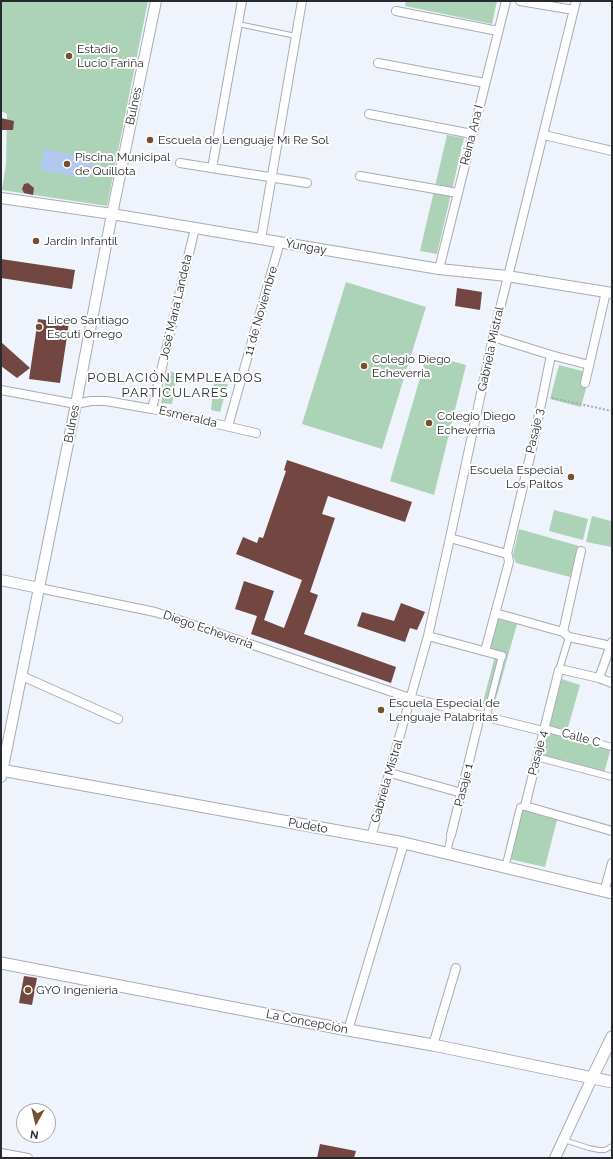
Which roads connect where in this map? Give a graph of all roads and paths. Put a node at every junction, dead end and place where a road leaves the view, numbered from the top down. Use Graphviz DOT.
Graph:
graph roads {
  1 [pos="156,1"];
  2 [pos="242,1"];
  3 [pos="302,1"];
  4 [pos="506,1"];
  5 [pos="520,1"];
  6 [pos="576,1"];
  7 [pos="574,10"];
  8 [pos="396,11"];
  9 [pos="237,24"];
  10 [pos="498,31"];
  11 [pos="297,36"];
  12 [pos="378,63"];
  13 [pos="485,83"];
  14 [pos="369,114"];
  15 [pos="472,134"];
  16 [pos="544,135"];
  17 [pos="612,151"];
  18 [pos="180,163"];
  19 [pos="212,168"];
  20 [pos="360,176"];
  21 [pos="271,177"];
  22 [pos="307,183"];
  23 [pos="458,192"];
  24 [pos="1,198"];
  25 [pos="112,214"];
  26 [pos="195,228"];
  27 [pos="261,239"];
  28 [pos="280,242"];
  29 [pos="439,269"];
  30 [pos="507,276"];
  31 [pos="609,293"];
  32 [pos="493,337"];
  33 [pos="551,355"];
  34 [pos="589,364"];
  35 [pos="585,383"];
  36 [pos="1,390"];
  37 [pos="543,396"];
  38 [pos="76,404"];
  39 [pos="152,409"];
  40 [pos="612,411"];
  41 [pos="228,426"];
  42 [pos="256,433"];
  43 [pos="450,538"];
  44 [pos="581,551"];
  45 [pos="508,556"];
  46 [pos="1,580"];
  47 [pos="39,588"];
  48 [pos="495,613"];
  49 [pos="566,634"];
  50 [pos="428,636"];
  51 [pos="612,644"];
  52 [pos="485,651"];
  53 [pos="502,656"];
  54 [pos="559,670"];
  55 [pos="22,676"];
  56 [pos="599,678"];
  57 [pos="612,683"];
  58 [pos="410,698"];
  59 [pos="483,717"];
  60 [pos="118,718"];
  61 [pos="543,731"];
  62 [pos="612,747"];
  63 [pos="536,757"];
  64 [pos="1,772"];
  65 [pos="390,773"];
  66 [pos="612,777"];
  67 [pos="462,793"];
  68 [pos="525,806"];
  69 [pos="612,830"];
  70 [pos="451,835"];
  71 [pos="371,837"];
  72 [pos="404,843"];
  73 [pos="447,853"];
  74 [pos="612,863"];
  75 [pos="505,868"];
  76 [pos="608,892"];
  77 [pos="1,963"];
  78 [pos="456,968"];
  79 [pos="348,1030"];
  80 [pos="612,1037"];
  81 [pos="433,1045"];
  82 [pos="592,1078"];
  83 [pos="612,1082"];
  84 [pos="564,1140"];
  85 [pos="612,1146"];
  86 [pos="1,1153"];
  87 [pos="28,1158"];
  88 [pos="555,1158"];
  1 -- 25 [label="street, Bulnes"];
  2 -- 9 [label="street"];
  3 -- 11 [label="street"];
  4 -- 10 [label="street, Reina Ana I"];
  5 -- 7 [label="street"];
  6 -- 7 [label="street, Gabriela Mistral"];
  7 -- 16 [label="street, Gabriela Mistral"];
  8 -- 10 [label="street"];
  9 -- 11 [label="lane"];
  9 -- 19 [label="street"];
  10 -- 13 [label="street, Reina Ana I"];
  11 -- 21 [label="street"];
  12 -- 13 [label="street"];
  13 -- 15 [label="street, Reina Ana I"];
  14 -- 15 [label="street"];
  15 -- 23 [label="street, Reina Ana I"];
  16 -- 17 [label="street"];
  16 -- 30 [label="street, Gabriela Mistral"];
  18 -- 19 [label="street"];
  19 -- 21 [label="street"];
  20 -- 23 [label="street"];
  21 -- 22 [label="street"];
  21 -- 27 [label="street"];
  23 -- 29 [label="street, Reina Ana I"];
  24 -- 25 [label="street, Yungay"];
  25 -- 26 [label="street, Yungay"];
  25 -- 38 [label="street, Bulnes"];
  26 -- 27 [label="street, Yungay"];
  26 -- 39 [label="street, José María Landeta"];
  27 -- 28 [label="street, Yungay"];
  28 -- 29 [label="street, Yungay"];
  28 -- 41 [label="street, 11 de Noviembre"];
  29 -- 30 [label="street, Yungay"];
  30 -- 31 [label="street, Yungay"];
  30 -- 32 [label="street, Gabriela Mistral"];
  31 -- 34 [label="street"];
  32 -- 33 [label="street"];
  32 -- 43 [label="street, Gabriela Mistral"];
  33 -- 34 [label="street"];
  33 -- 37 [label="street, Pasaje 3"];
  34 -- 35 [label="street"];
  36 -- 38 [label="street, Esmeralda"];
  37 -- 40 [label="path"];
  37 -- 45 [label="street, Pasaje 3"];
  38 -- 39 [label="street, Esmeralda"];
  38 -- 47 [label="street, Bulnes"];
  39 -- 41 [label="street, Esmeralda"];
  41 -- 42 [label="street, Esmeralda"];
  43 -- 45 [label="street"];
  43 -- 50 [label="street, Gabriela Mistral"];
  44 -- 49 [label="street"];
  45 -- 48 [label="street, Pasaje 3"];
  46 -- 47 [label="street, Diego Echeverría"];
  47 -- 55 [label="street, Bulnes"];
  47 -- 58 [label="street, Diego Echeverría"];
  48 -- 49 [label="street"];
  48 -- 52 [label="street, Pasaje 3"];
  49 -- 51 [label="street"];
  49 -- 54 [label="street, Pasaje 4"];
  50 -- 52 [label="street"];
  50 -- 58 [label="street, Gabriela Mistral"];
  51 -- 56 [label="street"];
  52 -- 53 [label="street"];
  53 -- 59 [label="street, Pasaje 1"];
  54 -- 56 [label="street"];
  54 -- 61 [label="street, Pasaje 4"];
  55 -- 60 [label="street"];
  55 -- 64 [label="street, Bulnes"];
  56 -- 57 [label="street"];
  58 -- 59 [label="street, Calle C"];
  58 -- 65 [label="street, Gabriela Mistral"];
  59 -- 61 [label="street, Calle C"];
  59 -- 67 [label="street, Pasaje 1"];
  61 -- 62 [label="street, Calle C"];
  61 -- 63 [label="street, Pasaje 4"];
  63 -- 66 [label="street"];
  63 -- 68 [label="street, Pasaje 4"];
  64 -- 71 [label="main road, Pudeto"];
  65 -- 67 [label="street"];
  65 -- 71 [label="street, Gabriela Mistral"];
  67 -- 70 [label="street, Pasaje 1"];
  68 -- 69 [label="street"];
  68 -- 75 [label="street, Pasaje 4"];
  70 -- 73 [label="street, Pasaje 1"];
  71 -- 72 [label="main road, Pudeto"];
  72 -- 73 [label="main road, Pudeto"];
  72 -- 79 [label="street"];
  73 -- 75 [label="main road, Pudeto"];
  74 -- 76 [label="street"];
  75 -- 76 [label="main road, Pudeto"];
  77 -- 79 [label="main road, La Concepción"];
  78 -- 81 [label="street"];
  79 -- 81 [label="main road, La Concepción"];
  80 -- 82 [label="main road"];
  81 -- 82 [label="main road, La Concepción"];
  82 -- 83 [label="main road, La Concepción"];
  82 -- 84 [label="street"];
  84 -- 85 [label="lane"];
  84 -- 88 [label="street"];
  86 -- 87 [label="street"];
}
